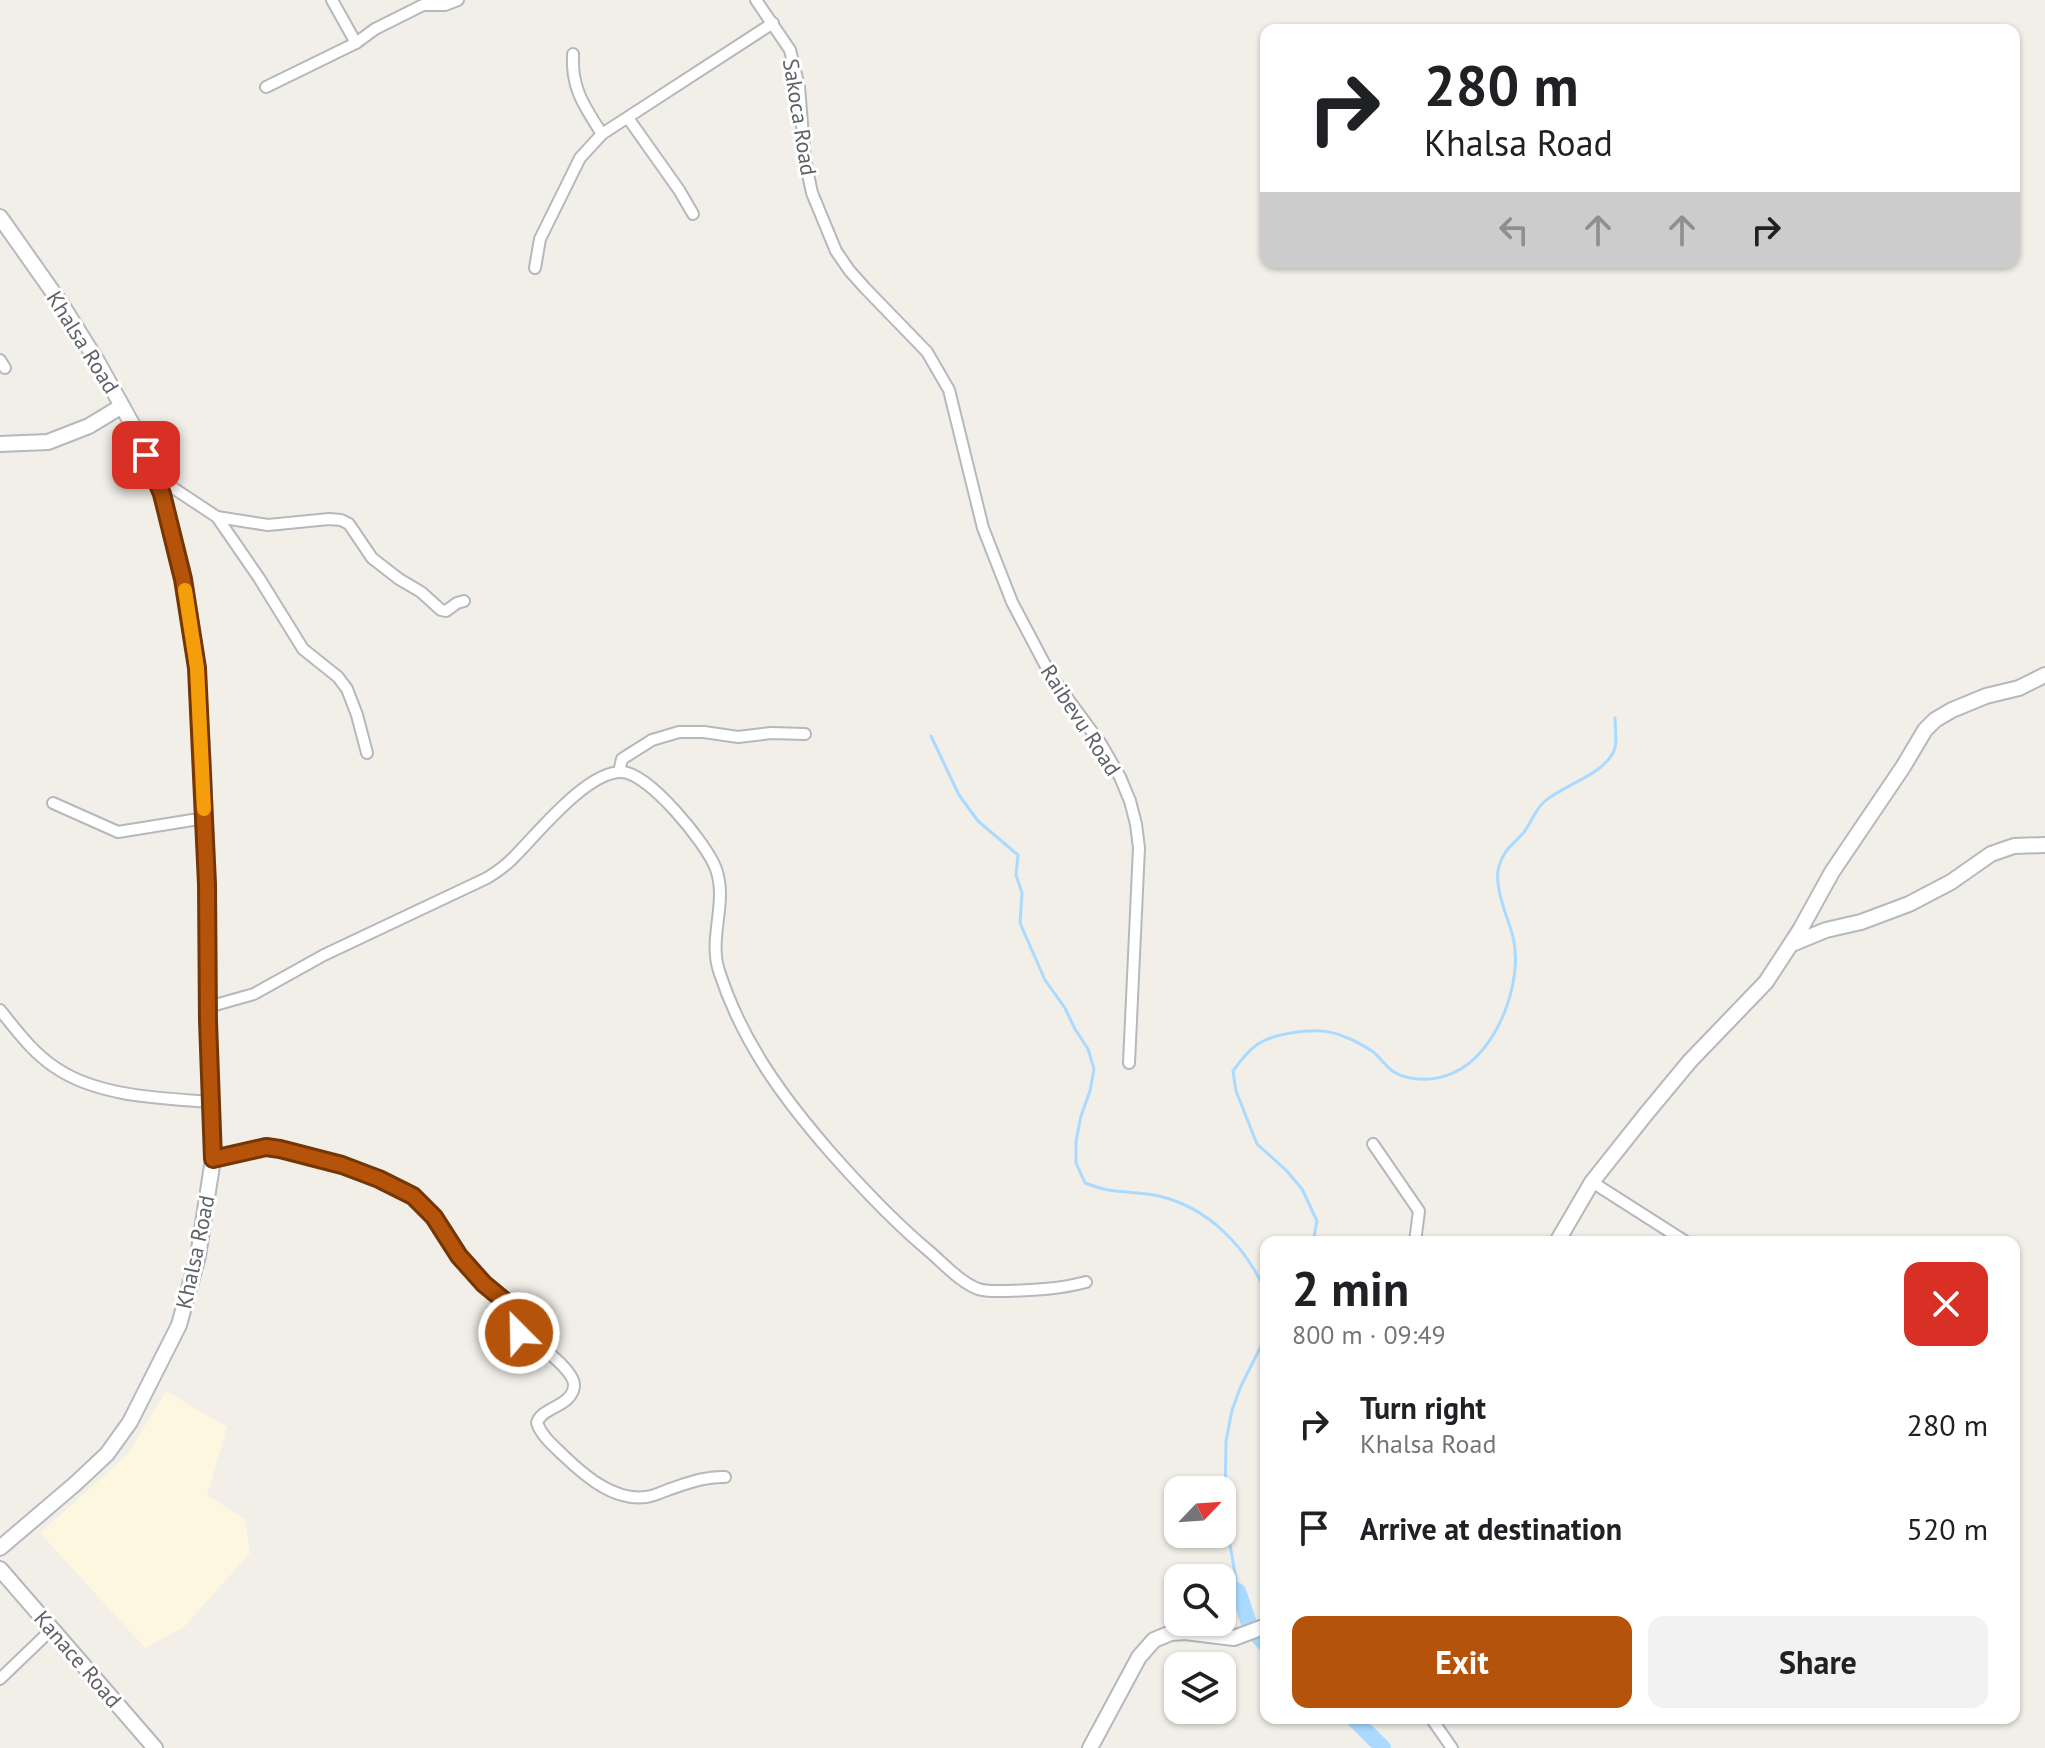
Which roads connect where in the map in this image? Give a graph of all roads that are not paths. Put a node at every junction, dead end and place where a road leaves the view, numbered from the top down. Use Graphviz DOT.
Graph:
graph roads {
  1 [pos="332,0"];
  2 [pos="458,0"];
  3 [pos="756,0"];
  4 [pos="773,23"];
  5 [pos="356,43"];
  6 [pos="573,54"];
  7 [pos="266,87"];
  8 [pos="628,118"];
  9 [pos="602,134"];
  10 [pos="693,214"];
  11 [pos="0,217"];
  12 [pos="535,268"];
  13 [pos="949,390"];
  14 [pos="122,406"];
  15 [pos="0,444"];
  16 [pos="155,476"];
  17 [pos="217,517"];
  18 [pos="464,601"];
  19 [pos="2045,675"];
  20 [pos="805,734"];
  21 [pos="367,753"];
  22 [pos="619,772"];
  23 [pos="53,803"];
  24 [pos="205,818"];
  25 [pos="2045,845"];
  26 [pos="1790,944"];
  27 [pos="208,1007"];
  28 [pos="0,1010"];
  29 [pos="1129,1063"];
  30 [pos="212,1102"];
  31 [pos="1373,1144"];
  32 [pos="213,1159"];
  33 [pos="1592,1182"];
  34 [pos="1416,1236"];
  35 [pos="1560,1236"];
  36 [pos="1677,1236"];
  37 [pos="1086,1282"];
  38 [pos="725,1477"];
  39 [pos="0,1548"];
  40 [pos="0,1569"];
  41 [pos="52,1629"];
  42 [pos="1260,1629"];
  43 [pos="0,1679"];
  44 [pos="1435,1724"];
  45 [pos="155,1748"];
  46 [pos="1090,1748"];
  47 [pos="1452,1748"];
  1 -- 5 [label="street"];
  2 -- 5 [label="street"];
  3 -- 4 [label="street, Sakoca Road"];
  4 -- 8 [label="street"];
  4 -- 13 [label="street, Sakoca Road"];
  5 -- 7 [label="street"];
  6 -- 9 [label="street"];
  8 -- 9 [label="street"];
  8 -- 10 [label="street"];
  9 -- 12 [label="street"];
  11 -- 14 [label="street, Khalsa Road"];
  13 -- 29 [label="street, Raibevu Road"];
  14 -- 15 [label="street"];
  14 -- 16 [label="street, Khalsa Road"];
  16 -- 17 [label="street"];
  16 -- 24 [label="street, Khalsa Road"];
  17 -- 18 [label="street"];
  17 -- 21 [label="street"];
  19 -- 26 [label="street"];
  20 -- 22 [label="street"];
  22 -- 27 [label="street"];
  22 -- 37 [label="street"];
  23 -- 24 [label="street"];
  24 -- 27 [label="street, Khalsa Road"];
  25 -- 26 [label="street"];
  26 -- 33 [label="street"];
  27 -- 30 [label="street, Khalsa Road"];
  28 -- 30 [label="street"];
  30 -- 32 [label="street, Khalsa Road"];
  31 -- 34 [label="street"];
  32 -- 38 [label="street"];
  32 -- 39 [label="street, Khalsa Road"];
  33 -- 35 [label="street"];
  33 -- 36 [label="street"];
  40 -- 41 [label="street, Kanace Road"];
  41 -- 43 [label="street"];
  41 -- 45 [label="street, Kanace Road"];
  42 -- 46 [label="street"];
  44 -- 47 [label="street"];
}
